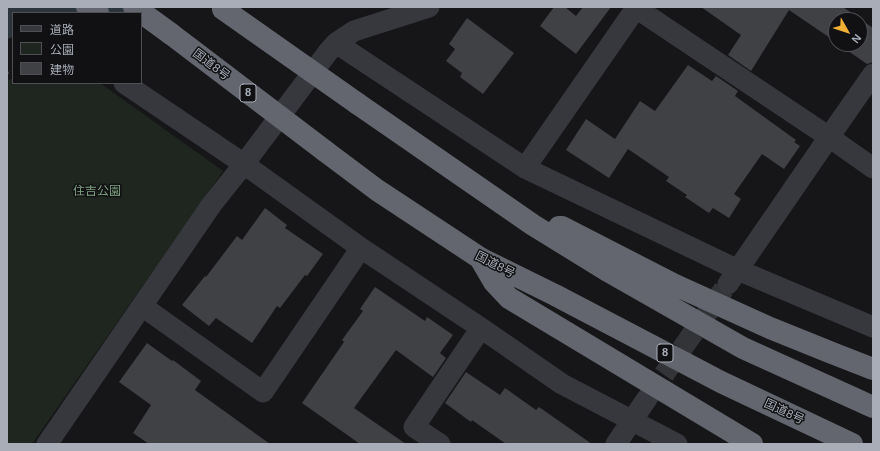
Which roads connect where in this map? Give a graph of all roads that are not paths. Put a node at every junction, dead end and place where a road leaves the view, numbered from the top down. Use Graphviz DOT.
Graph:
graph roads {
  1 [pos="87,7"];
  2 [pos="429,7"];
  3 [pos="222,8"];
  4 [pos="96,12"];
  5 [pos="142,13"];
  6 [pos="142,30"];
  7 [pos="171,34"];
  8 [pos="336,43"];
  9 [pos="873,74"];
  10 [pos="125,84"];
  11 [pos="829,137"];
  12 [pos="244,164"];
  13 [pos="525,168"];
  14 [pos="873,168"];
  15 [pos="533,225"];
  16 [pos="361,248"];
  17 [pos="480,258"];
  18 [pos="733,277"];
  19 [pos="142,306"];
  20 [pos="873,327"];
  21 [pos="481,328"];
  22 [pos="873,369"];
  23 [pos="646,400"];
  24 [pos="873,408"];
  25 [pos="632,421"];
  26 [pos="47,444"];
  27 [pos="440,444"];
  28 [pos="616,444"];
  29 [pos="676,444"];
  30 [pos="752,444"];
  31 [pos="852,444"];
  1 -- 4 [label="highway"];
  2 -- 8 [label="street"];
  3 -- 15 [label="highway, bridge"];
  5 -- 7 [label="highway, 国道8号 / 8"];
  6 -- 7 [label="highway, 国道8号 / 8"];
  7 -- 17 [label="highway, 国道8号 / 8, bridge"];
  8 -- 12 [label="street"];
  8 -- 13 [label="street"];
  9 -- 11 [label="street"];
  10 -- 12 [label="street"];
  11 -- 13 [label="street"];
  11 -- 14 [label="street"];
  11 -- 18 [label="street"];
  12 -- 16 [label="street"];
  12 -- 19 [label="street"];
  13 -- 18 [label="street"];
  15 -- 22 [label="highway"];
  15 -- 24 [label="highway"];
  16 -- 19 [label="street"];
  16 -- 21 [label="street"];
  17 -- 30 [label="highway, 8"];
  17 -- 31 [label="highway, 国道8号 / 8"];
  18 -- 20 [label="street"];
  19 -- 26 [label="street"];
  21 -- 25 [label="street"];
  21 -- 27 [label="street"];
  23 -- 25 [label="street"];
  25 -- 28 [label="street"];
  25 -- 29 [label="street"];
}
